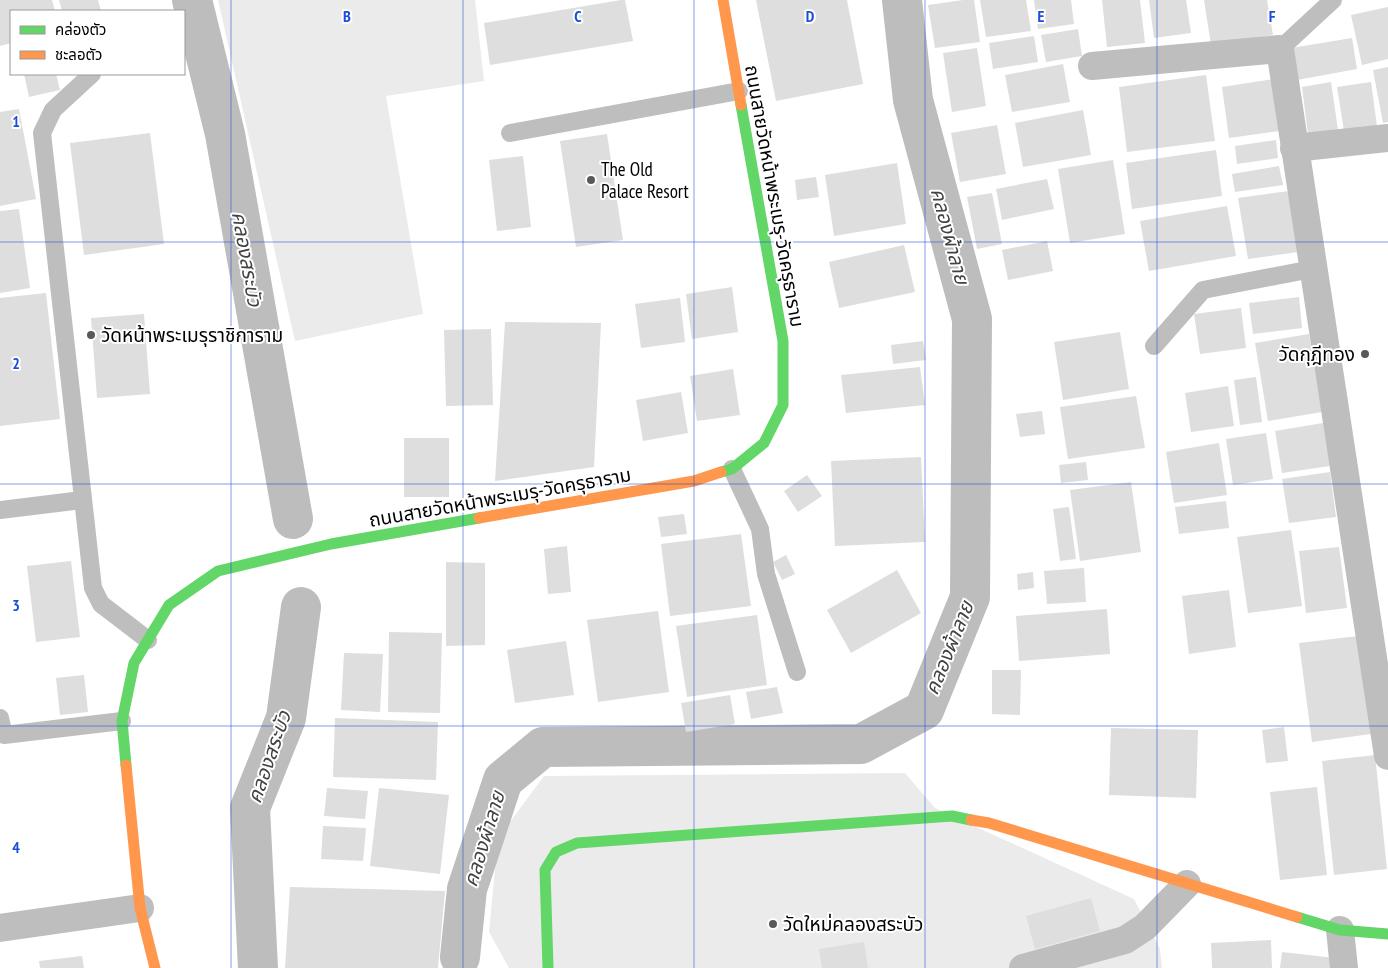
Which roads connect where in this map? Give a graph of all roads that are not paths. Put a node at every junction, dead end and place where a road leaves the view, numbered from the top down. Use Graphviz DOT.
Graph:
graph roads {
  1 [pos="723,0"];
  2 [pos="1333,0"];
  3 [pos="1280,48"];
  4 [pos="1092,66"];
  5 [pos="91,75"];
  6 [pos="740,91"];
  7 [pos="510,133"];
  8 [pos="1388,138"];
  9 [pos="1294,148"];
  10 [pos="1312,269"];
  11 [pos="1154,346"];
  12 [pos="732,469"];
  13 [pos="82,500"];
  14 [pos="0,510"];
  15 [pos="148,640"];
  16 [pos="797,672"];
  17 [pos="122,721"];
  18 [pos="1,729"];
  19 [pos="1388,756"];
  20 [pos="1187,884"];
  21 [pos="140,908"];
  22 [pos="0,928"];
  23 [pos="1340,930"];
  24 [pos="1388,934"];
  25 [pos="155,968"];
  26 [pos="548,968"];
  27 [pos="1024,968"];
  28 [pos="1344,968"];
  1 -- 6 [label="street, ถนนสายวัดหน้าพระเมรุ-วัดครุธาราม"];
  2 -- 3 [label="lane"];
  3 -- 4 [label="street"];
  3 -- 9 [label="street"];
  5 -- 13 [label="lane"];
  6 -- 7 [label="lane"];
  6 -- 12 [label="street, ถนนสายวัดหน้าพระเมรุ-วัดครุธาราม"];
  8 -- 9 [label="street"];
  9 -- 10 [label="street"];
  10 -- 11 [label="lane"];
  10 -- 19 [label="street"];
  12 -- 15 [label="street, ถนนสายวัดหน้าพระเมรุ-วัดครุธาราม"];
  12 -- 16 [label="lane"];
  13 -- 14 [label="lane"];
  13 -- 15 [label="lane"];
  15 -- 17 [label="street, ถนนสายวัดหน้าพระเมรุ-วัดครุธาราม"];
  17 -- 18 [label="lane"];
  17 -- 21 [label="street, ถนนสายวัดหน้าพระเมรุ-วัดครุธาราม"];
  20 -- 23 [label="street"];
  20 -- 26 [label="street"];
  20 -- 27 [label="street"];
  21 -- 22 [label="street"];
  21 -- 25 [label="street, ถนนสายวัดหน้าพระเมรุ-วัดครุธาราม"];
  23 -- 24 [label="street"];
  23 -- 28 [label="street"];
}
